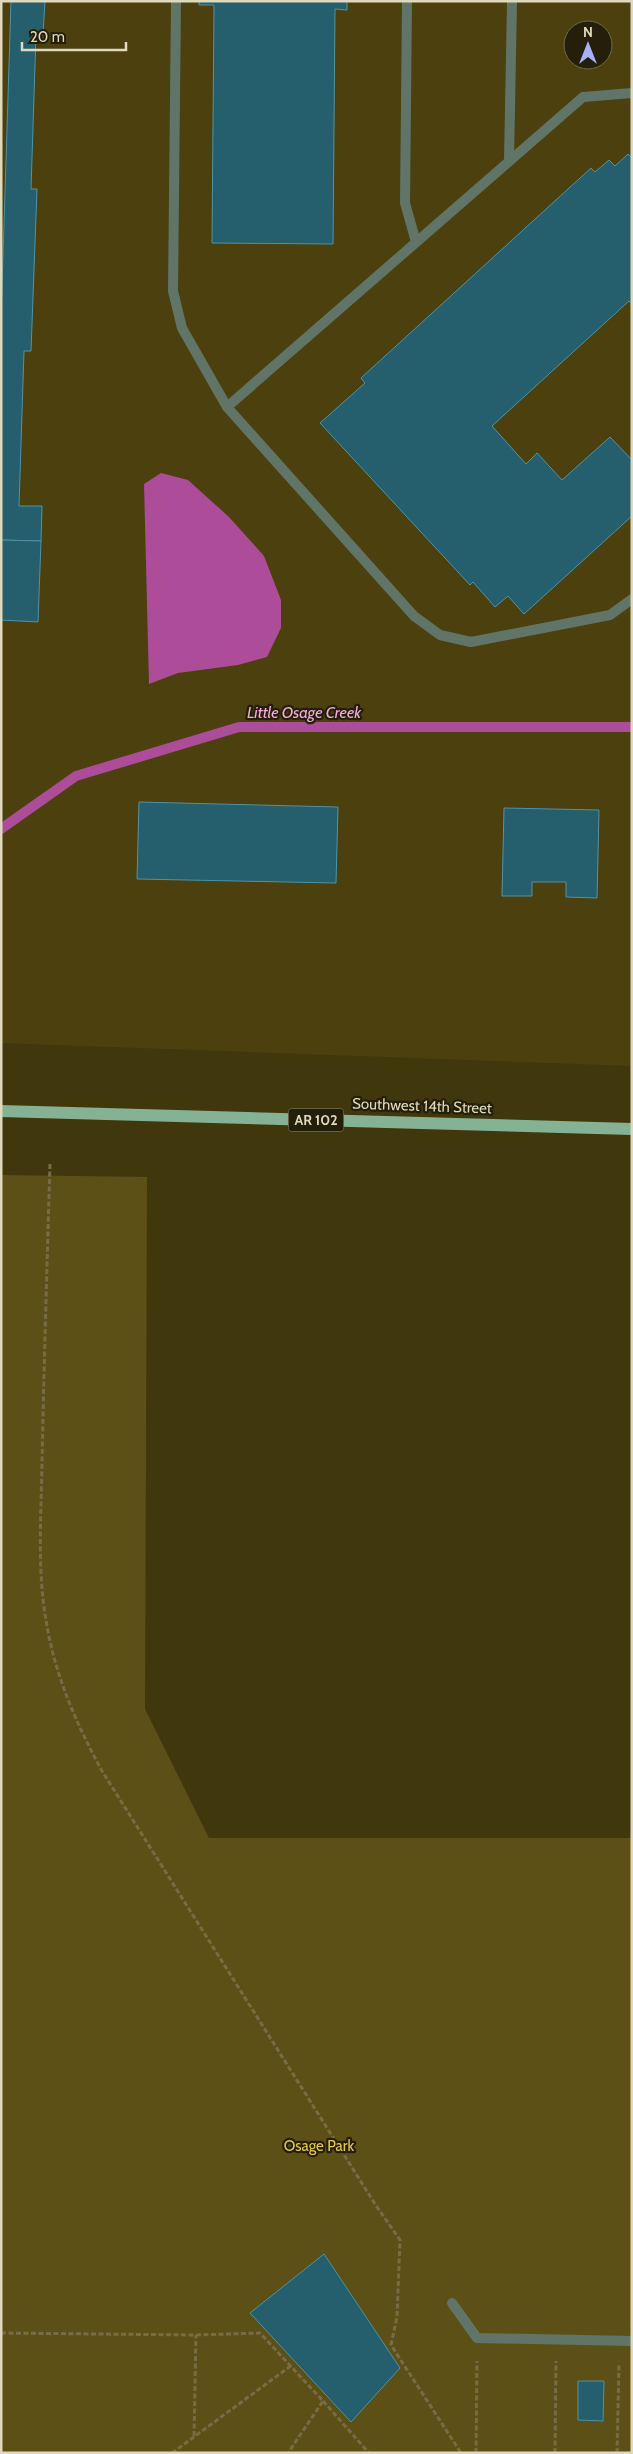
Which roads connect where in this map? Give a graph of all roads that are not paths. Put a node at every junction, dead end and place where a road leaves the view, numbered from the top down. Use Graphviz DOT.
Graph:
graph roads {
  1 [pos="176,1"];
  2 [pos="407,1"];
  3 [pos="512,1"];
  4 [pos="632,93"];
  5 [pos="509,161"];
  6 [pos="416,242"];
  7 [pos="227,408"];
  8 [pos="632,600"];
  9 [pos="1,1111"];
  10 [pos="632,1129"];
  11 [pos="452,2303"];
  12 [pos="632,2341"];
  1 -- 7 [label="lane"];
  2 -- 6 [label="lane"];
  3 -- 5 [label="lane"];
  4 -- 5 [label="lane"];
  5 -- 6 [label="lane"];
  6 -- 7 [label="lane"];
  7 -- 8 [label="lane"];
  9 -- 10 [label="main road, Southwest 14th Street / AR 102"];
  11 -- 12 [label="lane"];
}
